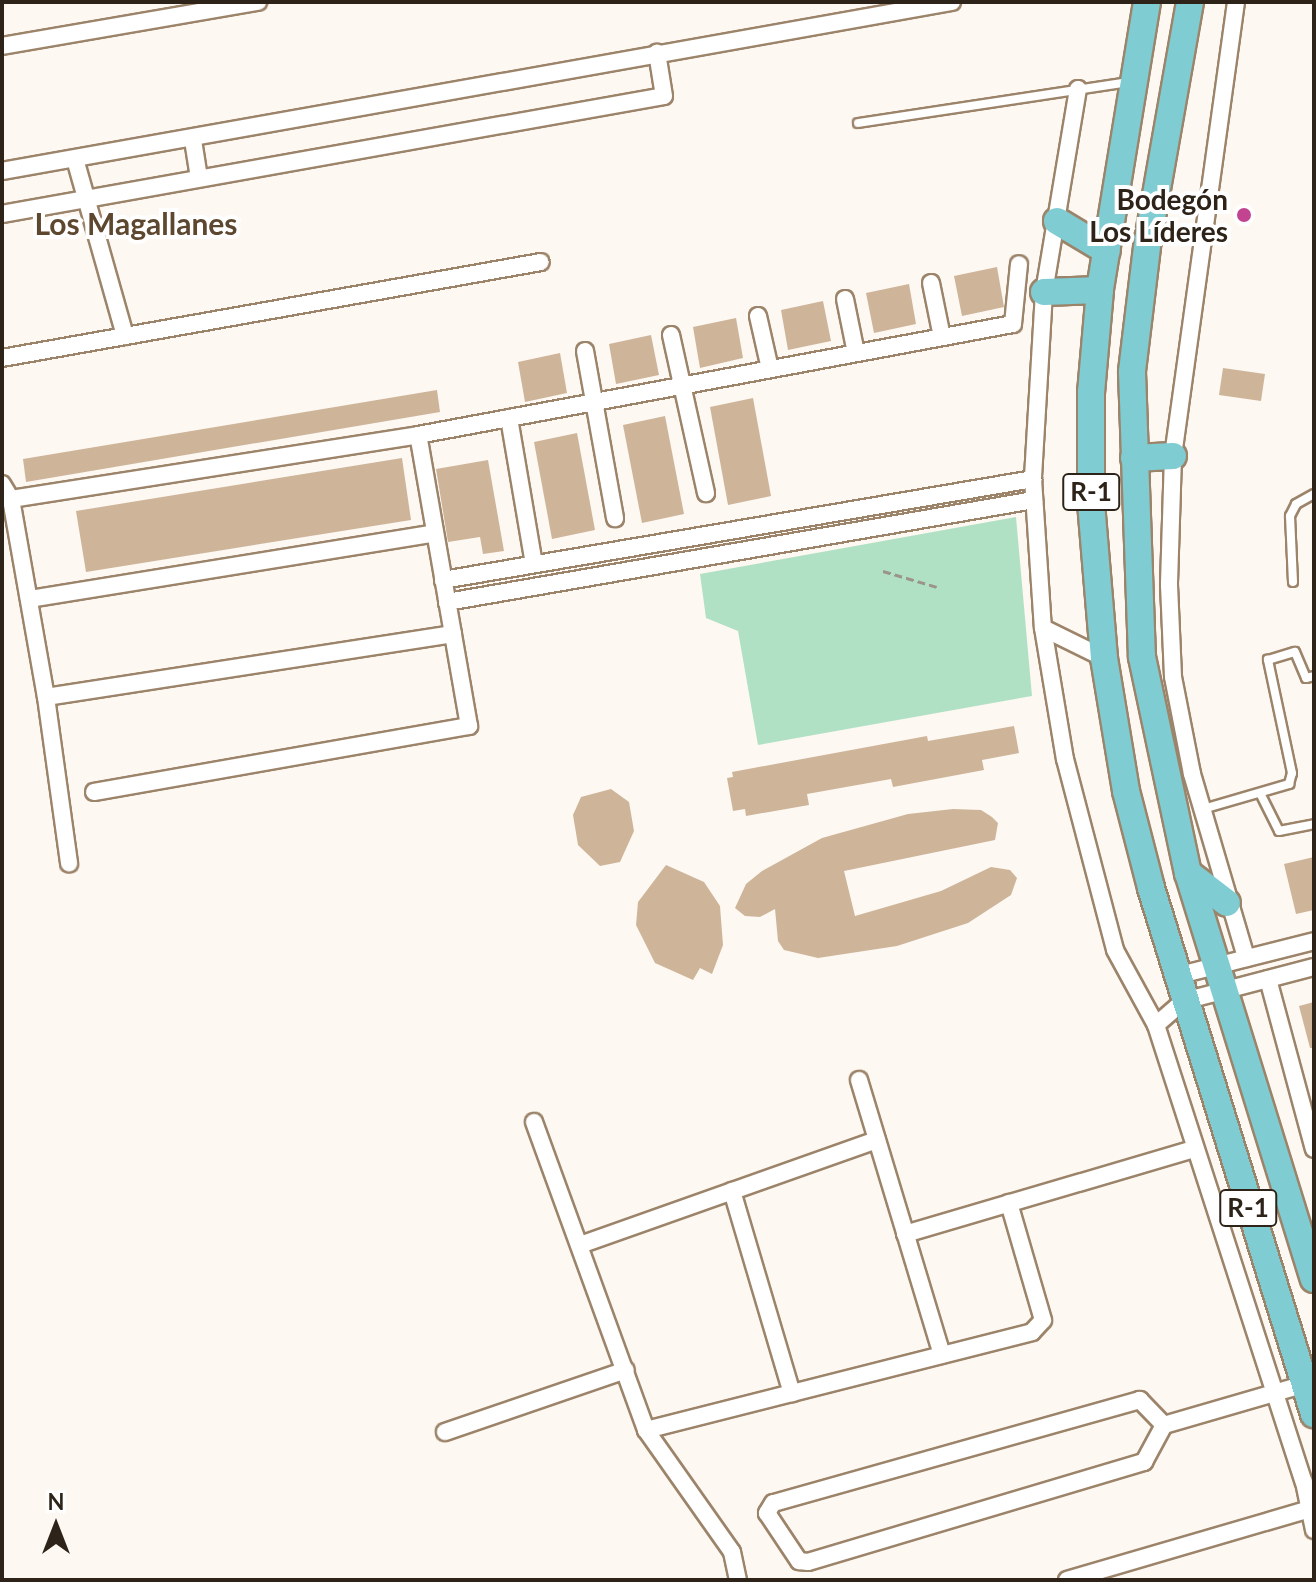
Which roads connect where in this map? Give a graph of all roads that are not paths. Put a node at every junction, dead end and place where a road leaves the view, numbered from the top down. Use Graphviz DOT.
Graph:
graph roads {
  1 [pos="258,2"];
  2 [pos="952,2"];
  3 [pos="1147,2"];
  4 [pos="1190,2"];
  5 [pos="1236,2"];
  6 [pos="2,46"];
  7 [pos="657,53"];
  8 [pos="1134,81"];
  9 [pos="1078,89"];
  10 [pos="858,123"];
  11 [pos="193,140"];
  12 [pos="75,159"];
  13 [pos="2,171"];
  14 [pos="199,178"];
  15 [pos="88,199"];
  16 [pos="2,214"];
  17 [pos="1057,221"];
  18 [pos="1107,251"];
  19 [pos="541,262"];
  20 [pos="1019,264"];
  21 [pos="931,283"];
  22 [pos="1100,290"];
  23 [pos="1044,292"];
  24 [pos="845,299"];
  25 [pos="758,316"];
  26 [pos="671,335"];
  27 [pos="125,336"];
  28 [pos="942,337"];
  29 [pos="585,351"];
  30 [pos="856,353"];
  31 [pos="2,358"];
  32 [pos="770,369"];
  33 [pos="682,386"];
  34 [pos="594,402"];
  35 [pos="509,418"];
  36 [pos="418,435"];
  37 [pos="1173,456"];
  38 [pos="1134,458"];
  39 [pos="1033,479"];
  40 [pos="7,492"];
  41 [pos="706,493"];
  42 [pos="1314,494"];
  43 [pos="1034,500"];
  44 [pos="615,518"];
  45 [pos="435,533"];
  46 [pos="706,535"];
  47 [pos="710,555"];
  48 [pos="534,564"];
  49 [pos="443,580"];
  50 [pos="1293,582"];
  51 [pos="29,599"];
  52 [pos="447,602"];
  53 [pos="1043,628"];
  54 [pos="453,634"];
  55 [pos="1104,658"];
  56 [pos="1314,676"];
  57 [pos="46,697"];
  58 [pos="94,792"];
  59 [pos="1261,795"];
  60 [pos="1202,809"];
  61 [pos="1314,824"];
  62 [pos="69,863"];
  63 [pos="1188,873"];
  64 [pos="1227,903"];
  65 [pos="1314,941"];
  66 [pos="1246,958"];
  67 [pos="1314,967"];
  68 [pos="1218,979"];
  69 [pos="1268,979"];
  70 [pos="1180,989"];
  71 [pos="1156,1025"];
  72 [pos="859,1080"];
  73 [pos="534,1122"];
  74 [pos="877,1140"];
  75 [pos="1194,1149"];
  76 [pos="1314,1149"];
  77 [pos="732,1191"];
  78 [pos="1009,1203"];
  79 [pos="905,1234"];
  80 [pos="580,1245"];
  81 [pos="1314,1279"];
  82 [pos="942,1355"];
  83 [pos="626,1370"];
  84 [pos="1305,1384"];
  85 [pos="1274,1392"];
  86 [pos="792,1393"];
  87 [pos="1314,1414"];
  88 [pos="1164,1425"];
  89 [pos="646,1430"];
  90 [pos="445,1432"];
  91 [pos="1310,1509"];
  92 [pos="1314,1530"];
  93 [pos="738,1580"];
  94 [pos="1067,1580"];
  1 -- 6 [label="street"];
  2 -- 7 [label="street"];
  3 -- 8 [label="main road, R-1"];
  4 -- 38 [label="main road, R-1"];
  5 -- 37 [label="street"];
  7 -- 11 [label="street"];
  7 -- 14 [label="street"];
  8 -- 9 [label="lane"];
  8 -- 18 [label="main road, R-1"];
  9 -- 10 [label="lane"];
  9 -- 17 [label="street"];
  11 -- 12 [label="street"];
  11 -- 14 [label="street"];
  12 -- 13 [label="street"];
  12 -- 15 [label="street"];
  14 -- 15 [label="street"];
  15 -- 16 [label="street"];
  15 -- 27 [label="street"];
  17 -- 18 [label="main road"];
  17 -- 23 [label="street"];
  18 -- 22 [label="main road, R-1"];
  19 -- 27 [label="street"];
  20 -- 28 [label="street"];
  21 -- 28 [label="street"];
  22 -- 23 [label="main road"];
  22 -- 55 [label="main road, R-1"];
  23 -- 39 [label="street"];
  24 -- 30 [label="street"];
  25 -- 32 [label="street"];
  26 -- 33 [label="street"];
  27 -- 31 [label="street"];
  28 -- 30 [label="street"];
  29 -- 34 [label="street"];
  30 -- 32 [label="street"];
  32 -- 33 [label="street"];
  33 -- 34 [label="street"];
  33 -- 41 [label="street"];
  34 -- 35 [label="street"];
  34 -- 44 [label="street"];
  35 -- 36 [label="street"];
  35 -- 48 [label="street"];
  36 -- 40 [label="street"];
  36 -- 45 [label="street"];
  37 -- 38 [label="main road"];
  37 -- 60 [label="street"];
  38 -- 63 [label="main road, R-1"];
  39 -- 43 [label="street"];
  39 -- 46 [label="street"];
  40 -- 51 [label="street"];
  42 -- 50 [label="lane"];
  43 -- 47 [label="street"];
  43 -- 53 [label="street"];
  45 -- 49 [label="street"];
  45 -- 51 [label="street"];
  46 -- 47 [label="street"];
  46 -- 48 [label="street"];
  47 -- 52 [label="street"];
  48 -- 49 [label="street"];
  49 -- 52 [label="street"];
  51 -- 57 [label="street"];
  52 -- 54 [label="street"];
  53 -- 55 [label="street"];
  53 -- 71 [label="street"];
  54 -- 57 [label="street"];
  54 -- 58 [label="street"];
  55 -- 70 [label="main road, R-1"];
  56 -- 59 [label="lane"];
  57 -- 62 [label="street"];
  59 -- 60 [label="lane"];
  59 -- 61 [label="lane"];
  60 -- 64 [label="street"];
  63 -- 64 [label="main road"];
  63 -- 68 [label="main road, R-1"];
  64 -- 66 [label="street"];
  65 -- 66 [label="street"];
  66 -- 68 [label="street"];
  67 -- 69 [label="street"];
  68 -- 69 [label="street"];
  68 -- 70 [label="street"];
  68 -- 70 [label="street"];
  68 -- 81 [label="main road, R-1"];
  69 -- 76 [label="street"];
  70 -- 71 [label="street"];
  70 -- 84 [label="main road, R-1"];
  71 -- 75 [label="street"];
  72 -- 74 [label="street"];
  73 -- 80 [label="street"];
  74 -- 77 [label="street"];
  74 -- 79 [label="street"];
  75 -- 78 [label="street"];
  75 -- 85 [label="street"];
  77 -- 80 [label="street"];
  77 -- 86 [label="street"];
  78 -- 79 [label="street"];
  78 -- 82 [label="street"];
  79 -- 82 [label="street"];
  80 -- 83 [label="street"];
  82 -- 86 [label="street"];
  83 -- 89 [label="street"];
  83 -- 90 [label="street"];
  84 -- 85 [label="street"];
  84 -- 87 [label="main road, R-1"];
  85 -- 88 [label="street"];
  85 -- 91 [label="street"];
  86 -- 89 [label="street"];
  88 -- 88 [label="street"];
  89 -- 93 [label="street"];
  91 -- 92 [label="street"];
  91 -- 94 [label="street"];
}
